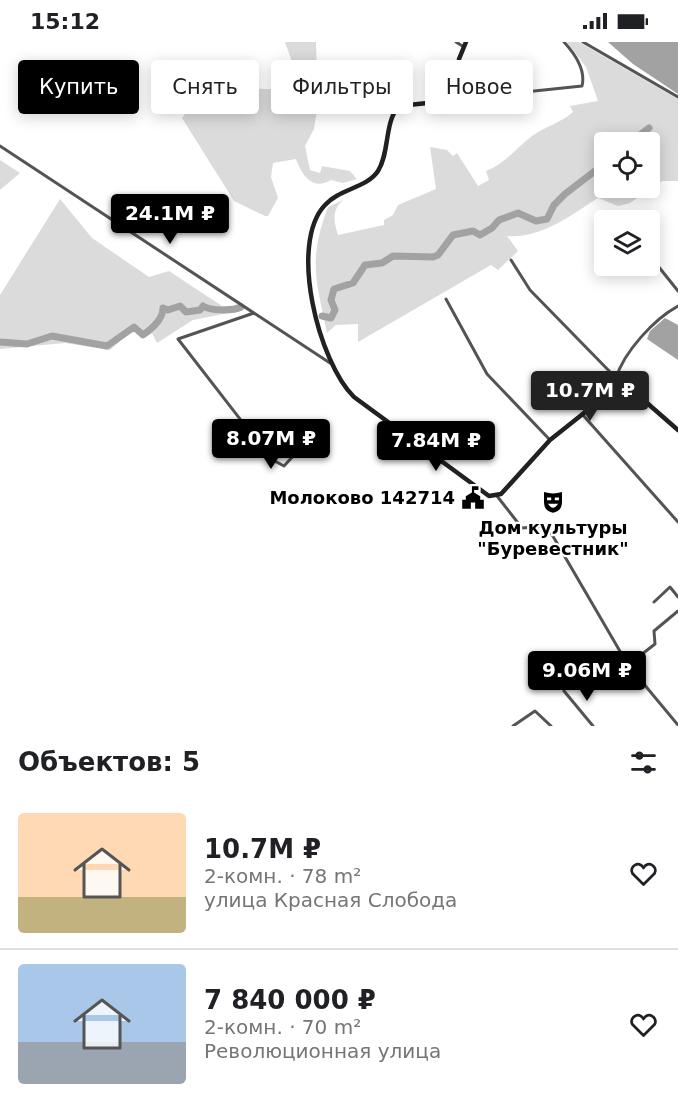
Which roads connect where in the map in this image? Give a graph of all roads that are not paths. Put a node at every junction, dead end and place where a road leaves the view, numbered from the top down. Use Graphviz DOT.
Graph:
graph roads {
  1 [pos="456,42"];
  2 [pos="564,42"];
  3 [pos="583,42"];
  4 [pos="465,44"];
  5 [pos="459,60"];
  6 [pos="533,91"];
  7 [pos="678,97"];
  8 [pos="396,114"];
  9 [pos="0,146"];
  10 [pos="510,260"];
  11 [pos="660,268"];
  12 [pos="678,291"];
  13 [pos="446,299"];
  14 [pos="678,306"];
  15 [pos="254,313"];
  16 [pos="330,363"];
  17 [pos="616,378"];
  18 [pos="618,386"];
  19 [pos="582,414"];
  20 [pos="678,430"];
  21 [pos="550,440"];
  22 [pos="296,453"];
  23 [pos="498,496"];
  24 [pos="678,522"];
  25 [pos="678,597"];
  26 [pos="654,602"];
  27 [pos="678,610"];
  28 [pos="628,665"];
  29 [pos="564,691"];
  30 [pos="678,725"];
  31 [pos="513,726"];
  32 [pos="551,726"];
  33 [pos="593,726"];
  1 -- 4 [label="street"];
  2 -- 6 [label="street"];
  3 -- 7 [label="street"];
  4 -- 5 [label="main road"];
  8 -- 16 [label="main road"];
  9 -- 15 [label="street"];
  10 -- 17 [label="street"];
  11 -- 12 [label="street"];
  13 -- 21 [label="street"];
  14 -- 17 [label="street"];
  15 -- 16 [label="street"];
  15 -- 22 [label="street"];
  16 -- 23 [label="main road"];
  17 -- 18 [label="street"];
  18 -- 19 [label="main road"];
  18 -- 20 [label="main road"];
  19 -- 21 [label="main road"];
  19 -- 24 [label="street"];
  21 -- 23 [label="main road"];
  23 -- 28 [label="street"];
  25 -- 26 [label="street"];
  27 -- 28 [label="street"];
  28 -- 30 [label="street"];
  29 -- 33 [label="street"];
  31 -- 32 [label="street"];
}
